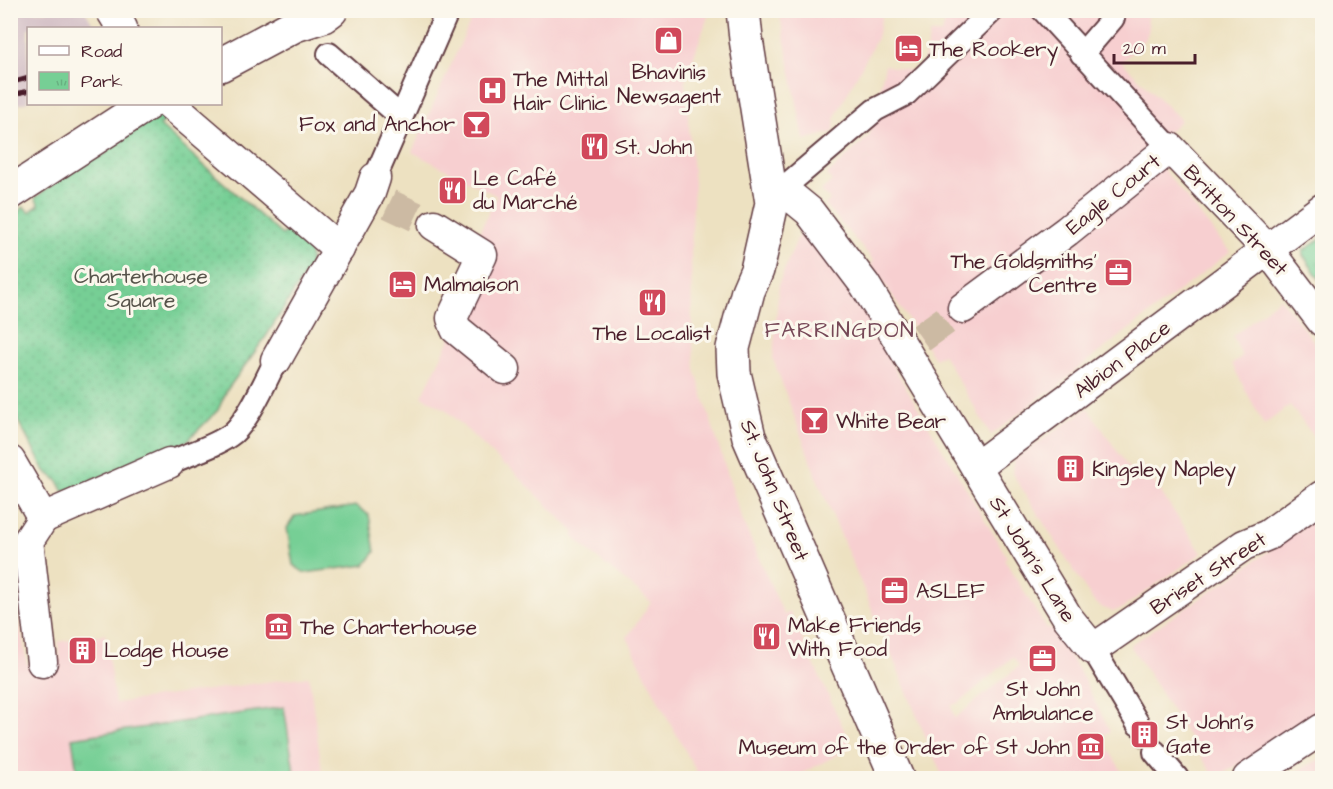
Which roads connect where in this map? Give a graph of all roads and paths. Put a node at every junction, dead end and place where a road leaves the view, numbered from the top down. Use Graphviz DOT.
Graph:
graph roads {
  1 [pos="111,10"];
  2 [pos="448,10"];
  3 [pos="743,10"];
  4 [pos="993,10"];
  5 [pos="1043,10"];
  6 [pos="1114,10"];
  7 [pos="324,12"];
  8 [pos="121,27"];
  9 [pos="329,54"];
  10 [pos="1082,54"];
  11 [pos="222,64"];
  12 [pos="145,105"];
  13 [pos="171,105"];
  14 [pos="401,117"];
  15 [pos="1170,148"];
  16 [pos="777,190"];
  17 [pos="378,192"];
  18 [pos="10,194"];
  19 [pos="1323,209"];
  20 [pos="434,225"];
  21 [pos="339,249"];
  22 [pos="1268,250"];
  23 [pos="963,308"];
  24 [pos="1323,321"];
  25 [pos="276,360"];
  26 [pos="505,369"];
  27 [pos="10,461"];
  28 [pos="169,463"];
  29 [pos="976,468"];
  30 [pos="1323,496"];
  31 [pos="43,518"];
  32 [pos="1093,649"];
  33 [pos="42,662"];
  34 [pos="1138,724"];
  35 [pos="1323,729"];
  36 [pos="1155,752"];
  37 [pos="897,778"];
  38 [pos="1177,778"];
  39 [pos="1248,778"];
  1 -- 8 [label="street"];
  2 -- 14 [label="street"];
  3 -- 16 [label="main road, St. John Street"];
  4 -- 16 [label="street"];
  5 -- 10 [label="street, Eagle Court"];
  6 -- 10 [label="street"];
  7 -- 11 [label="main road"];
  9 -- 14 [label="street"];
  10 -- 15 [label="street, Eagle Court"];
  12 -- 18 [label="main road"];
  13 -- 21 [label="street"];
  14 -- 17 [label="street"];
  15 -- 22 [label="street, Britton Street"];
  15 -- 23 [label="street, Eagle Court"];
  16 -- 29 [label="street, St John's Lane"];
  16 -- 37 [label="main road, St. John Street"];
  17 -- 21 [label="street"];
  19 -- 22 [label="street, Albion Place"];
  20 -- 26 [label="street"];
  21 -- 25 [label="street"];
  22 -- 24 [label="street, Britton Street"];
  22 -- 29 [label="street, Albion Place"];
  25 -- 28 [label="street"];
  27 -- 31 [label="street"];
  28 -- 31 [label="street"];
  29 -- 32 [label="street, St John's Lane"];
  30 -- 32 [label="street, Briset Street"];
  31 -- 33 [label="street"];
  32 -- 34 [label="street"];
  35 -- 39 [label="street"];
  36 -- 38 [label="street"];
}
